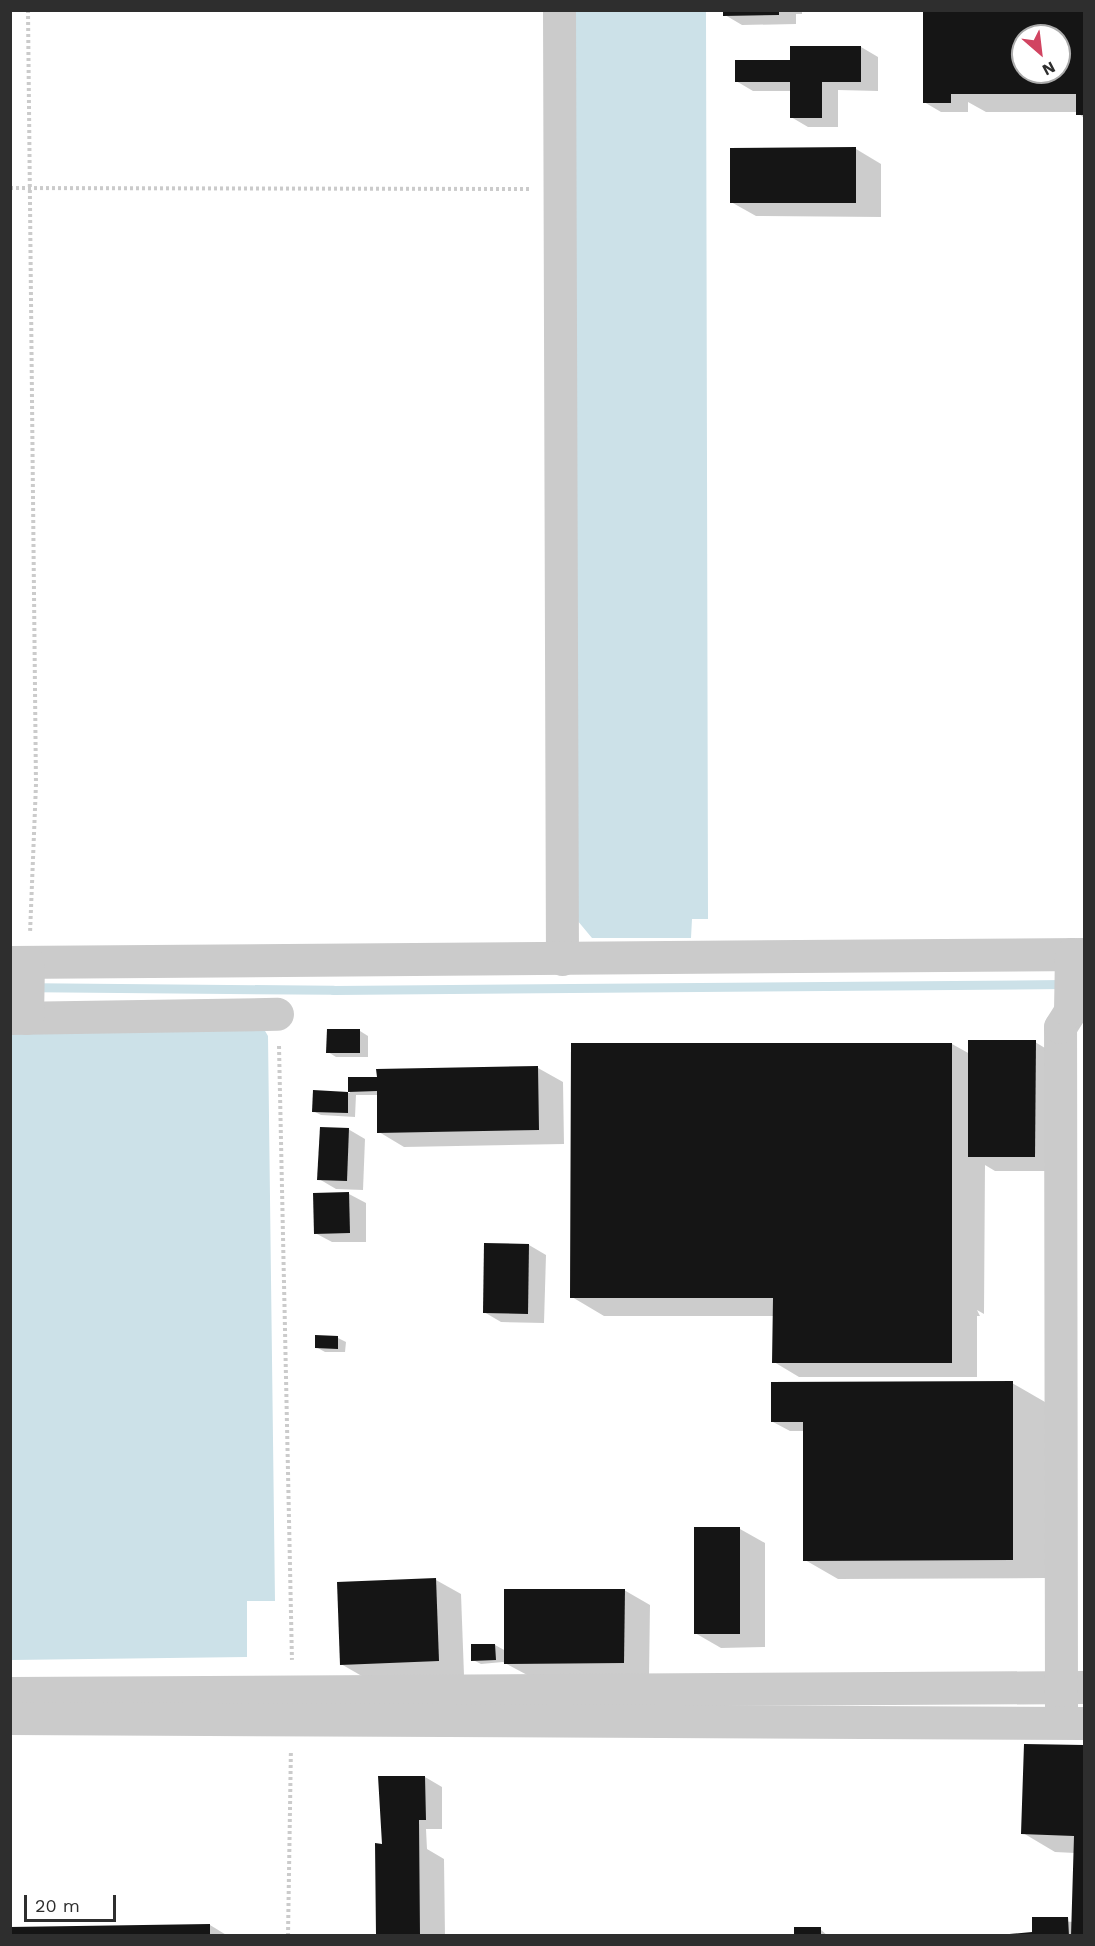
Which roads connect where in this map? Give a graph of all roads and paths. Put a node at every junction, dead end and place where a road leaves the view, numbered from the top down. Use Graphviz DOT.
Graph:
graph roads {
  1 [pos="28,10"];
  2 [pos="559,10"];
  3 [pos="10,188"];
  4 [pos="28,188"];
  5 [pos="557,189"];
  6 [pos="562,959"];
  7 [pos="1075,959"];
  8 [pos="22,990"];
  9 [pos="277,1014"];
  10 [pos="292,1667"];
  11 [pos="1072,1687"];
  12 [pos="10,1693"];
  13 [pos="10,1718"];
  14 [pos="1073,1723"];
  15 [pos="291,1741"];
  16 [pos="288,1935"];
  1 -- 4 [label="path"];
  2 -- 5 [label="street"];
  3 -- 4 [label="path"];
  4 -- 5 [label="path"];
  4 -- 8 [label="path"];
  5 -- 6 [label="street"];
  6 -- 7 [label="street"];
  6 -- 8 [label="street"];
  7 -- 11 [label="street"];
  8 -- 9 [label="street"];
  9 -- 10 [label="path"];
  11 -- 12 [label="street"];
  11 -- 14 [label="street"];
  13 -- 14 [label="street"];
  15 -- 16 [label="path"];
}
